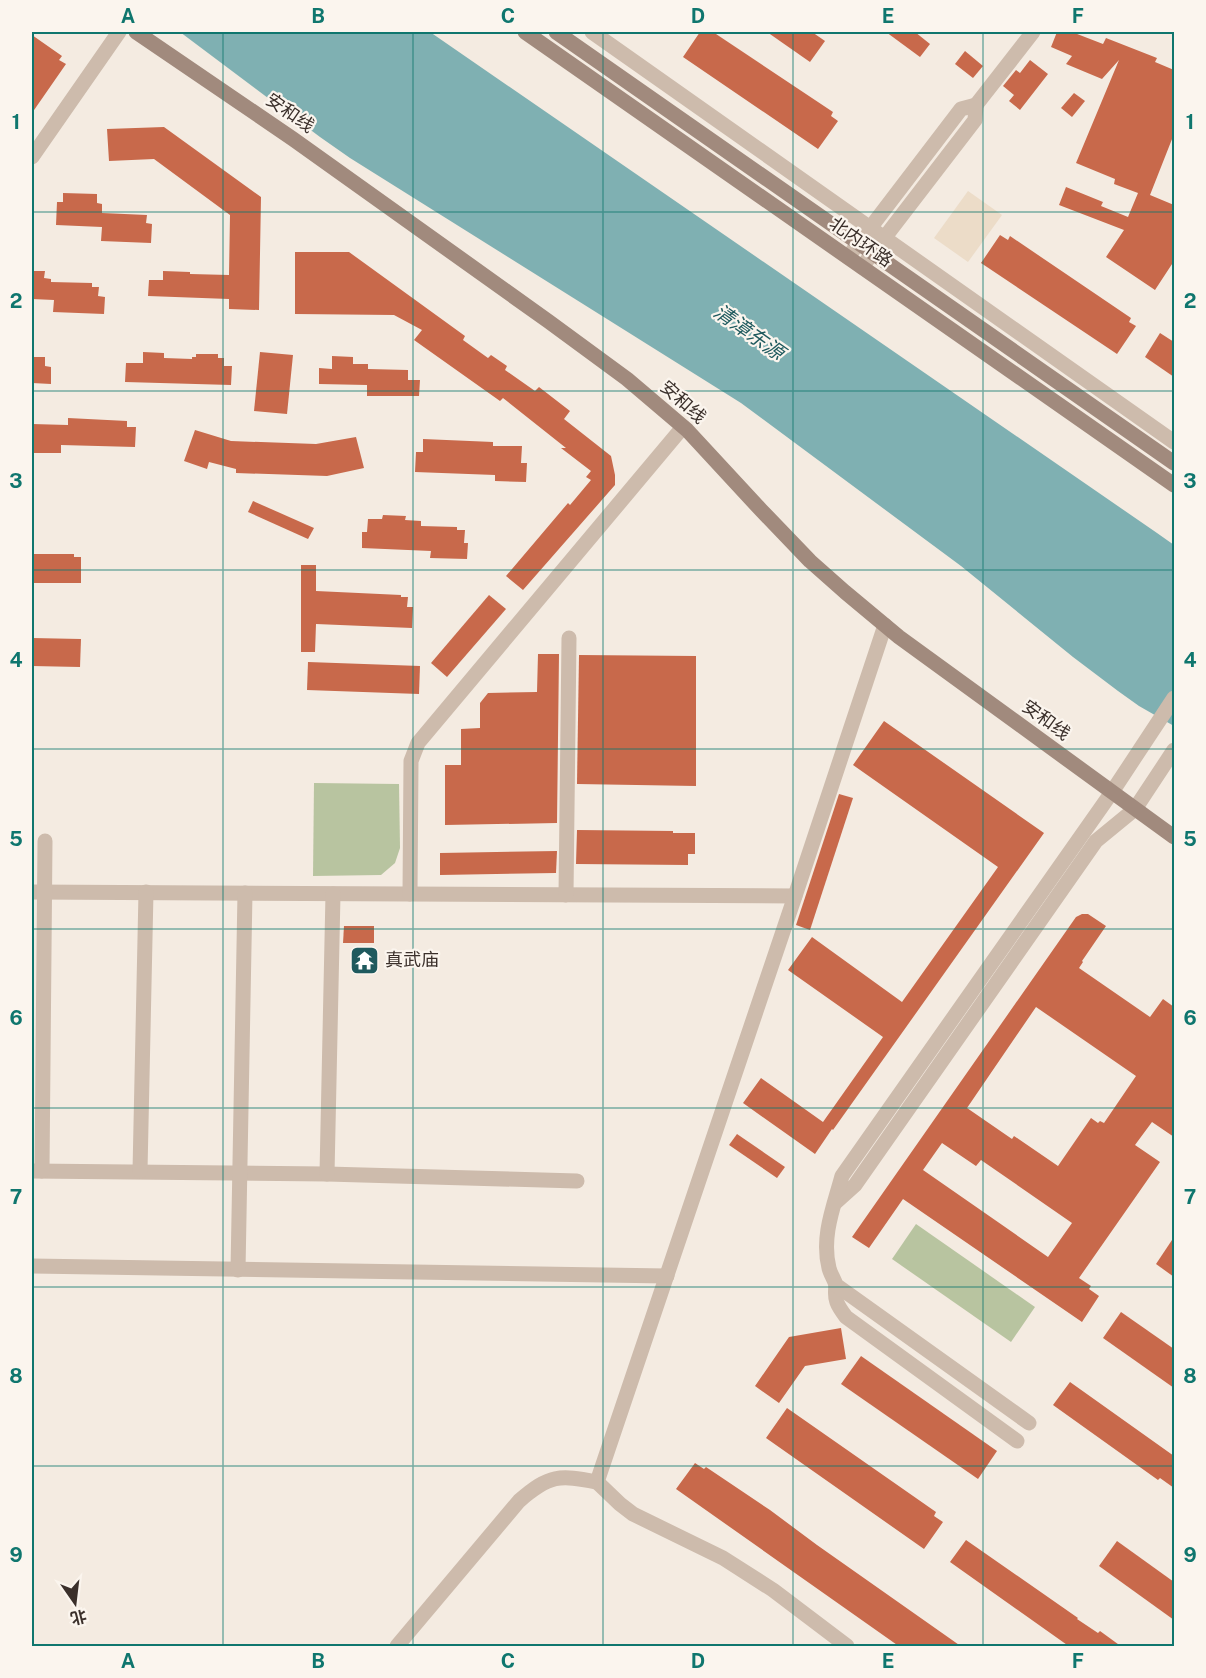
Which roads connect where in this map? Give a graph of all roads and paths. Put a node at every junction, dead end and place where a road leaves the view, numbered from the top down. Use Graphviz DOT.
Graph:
graph roads {
  1 [pos="119,32"];
  2 [pos="136,32"];
  3 [pos="525,32"];
  4 [pos="556,32"];
  5 [pos="592,32"];
  6 [pos="1033,32"];
  7 [pos="976,105"];
  8 [pos="32,158"];
  9 [pos="870,228"];
  10 [pos="884,238"];
  11 [pos="859,243"];
  12 [pos="873,253"];
  13 [pos="848,257"];
  14 [pos="862,267"];
  15 [pos="683,427"];
  16 [pos="1174,442"];
  17 [pos="1174,463"];
  18 [pos="1174,485"];
  19 [pos="885,625"];
  20 [pos="569,638"];
  21 [pos="1174,698"];
  22 [pos="1174,750"];
  23 [pos="1112,792"];
  24 [pos="1135,809"];
  25 [pos="1174,837"];
  26 [pos="45,841"];
  27 [pos="38,892"];
  28 [pos="146,892"];
  29 [pos="245,893"];
  30 [pos="333,894"];
  31 [pos="410,894"];
  32 [pos="566,895"];
  33 [pos="795,896"];
  34 [pos="37,1171"];
  35 [pos="140,1171"];
  36 [pos="240,1173"];
  37 [pos="327,1174"];
  38 [pos="577,1181"];
  39 [pos="835,1203"];
  40 [pos="32,1266"];
  41 [pos="238,1269"];
  42 [pos="667,1276"];
  43 [pos="837,1285"];
  44 [pos="1029,1423"];
  45 [pos="1017,1441"];
  46 [pos="597,1482"];
  47 [pos="397,1647"];
  48 [pos="847,1647"];
  1 -- 8 [label="street"];
  2 -- 15 [label="main road, 安和线"];
  3 -- 13 [label="main road, 北内环路"];
  4 -- 11 [label="main road, 北内环路"];
  5 -- 9 [label="street"];
  6 -- 7 [label="street"];
  7 -- 9 [label="street"];
  7 -- 10 [label="street"];
  9 -- 10 [label="street"];
  9 -- 11 [label="street"];
  10 -- 12 [label="street"];
  10 -- 16 [label="street"];
  11 -- 12 [label="main road, 北内环路"];
  11 -- 13 [label="street"];
  12 -- 14 [label="street"];
  12 -- 17 [label="main road, 北内环路"];
  13 -- 14 [label="main road, 北内环路"];
  14 -- 18 [label="main road, 北内环路"];
  15 -- 19 [label="main road, 安和线"];
  15 -- 31 [label="street"];
  19 -- 23 [label="main road, 安和线"];
  19 -- 33 [label="street"];
  20 -- 32 [label="street"];
  21 -- 23 [label="street"];
  22 -- 24 [label="street"];
  23 -- 24 [label="main road, 安和线"];
  23 -- 39 [label="street"];
  24 -- 25 [label="main road, 安和线"];
  24 -- 39 [label="street"];
  26 -- 27 [label="street"];
  27 -- 28 [label="street"];
  27 -- 34 [label="street"];
  28 -- 29 [label="street"];
  28 -- 35 [label="street"];
  29 -- 30 [label="street"];
  29 -- 36 [label="street"];
  30 -- 31 [label="street"];
  30 -- 37 [label="street"];
  31 -- 32 [label="street"];
  32 -- 33 [label="street"];
  33 -- 42 [label="street"];
  34 -- 35 [label="street"];
  35 -- 36 [label="street"];
  36 -- 37 [label="street"];
  36 -- 41 [label="street"];
  37 -- 38 [label="street"];
  39 -- 43 [label="street"];
  40 -- 41 [label="street"];
  41 -- 42 [label="street"];
  42 -- 46 [label="street"];
  43 -- 44 [label="street"];
  43 -- 45 [label="street"];
  46 -- 47 [label="street"];
  46 -- 48 [label="street"];
}
